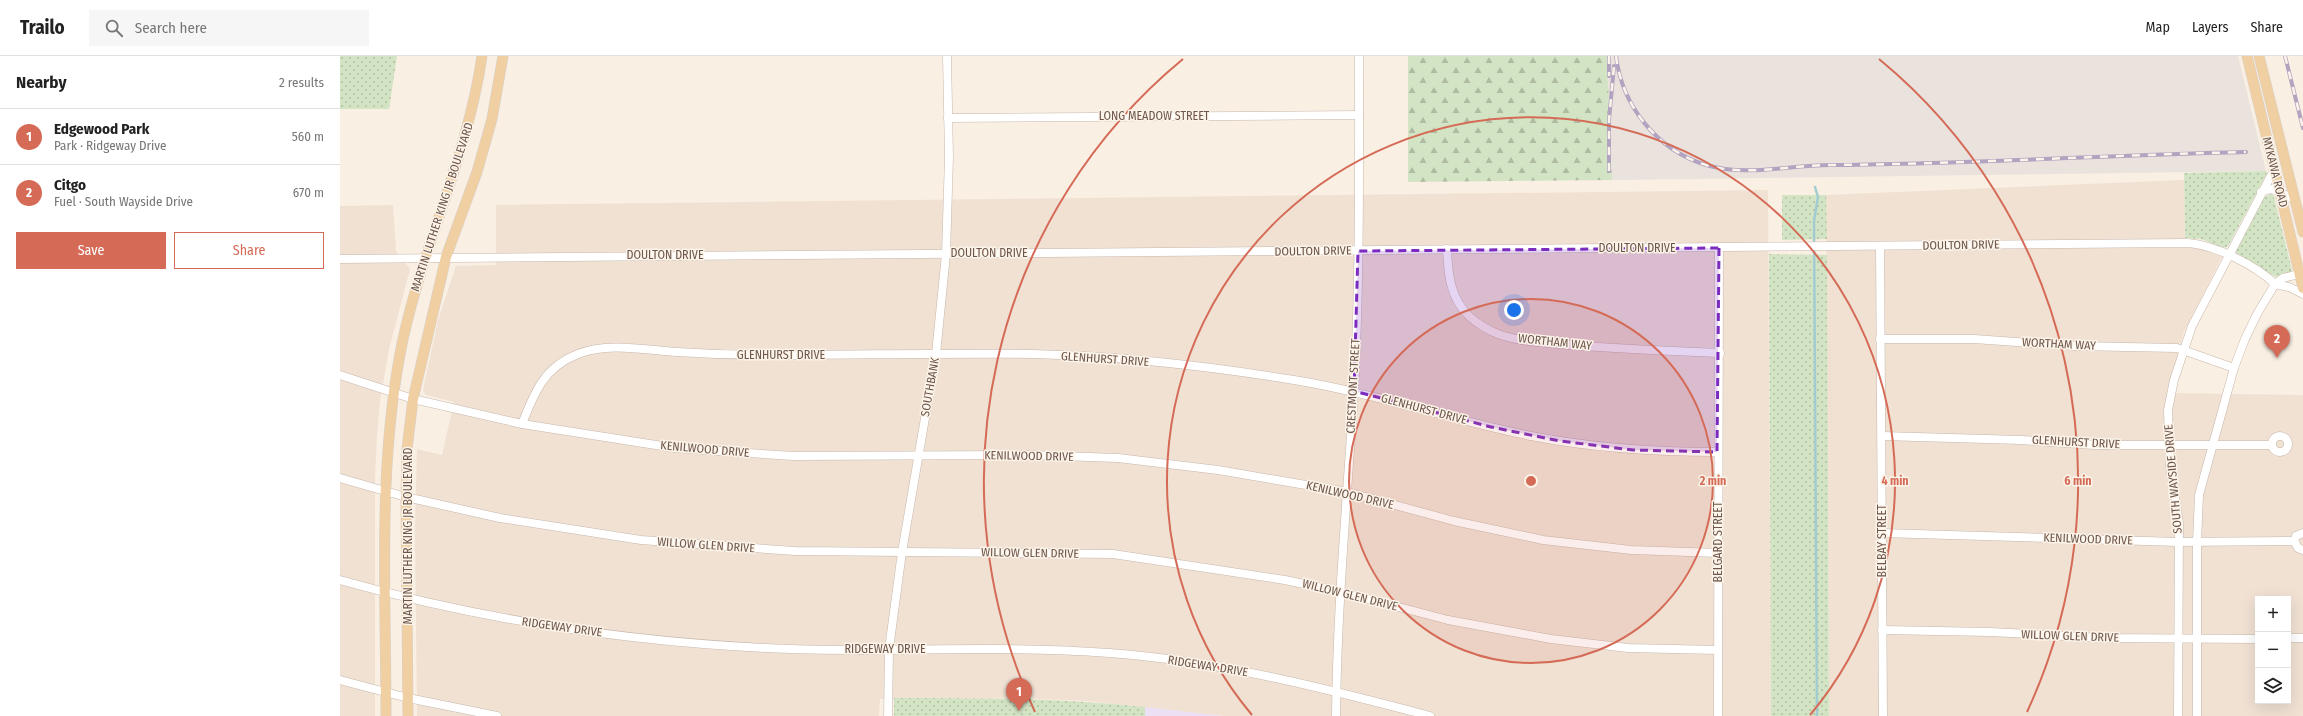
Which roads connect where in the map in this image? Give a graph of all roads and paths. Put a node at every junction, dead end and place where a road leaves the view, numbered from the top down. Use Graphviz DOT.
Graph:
graph roads {
  1 [pos="482,56"];
  2 [pos="503,56"];
  3 [pos="948,56"];
  4 [pos="1358,56"];
  5 [pos="2247,56"];
  6 [pos="2259,56"];
  7 [pos="1359,115"];
  8 [pos="948,118"];
  9 [pos="2274,170"];
  10 [pos="2279,190"];
  11 [pos="2261,192"];
  12 [pos="2294,199"];
  13 [pos="2303,232"];
  14 [pos="1880,246"];
  15 [pos="1719,248"];
  16 [pos="1448,249"];
  17 [pos="1358,251"];
  18 [pos="946,254"];
  19 [pos="2228,255"];
  20 [pos="424,257"];
  21 [pos="446,257"];
  22 [pos="340,259"];
  23 [pos="2301,271"];
  24 [pos="2275,284"];
  25 [pos="2303,288"];
  26 [pos="2303,294"];
  27 [pos="1880,339"];
  28 [pos="2183,351"];
  29 [pos="1720,353"];
  30 [pos="936,354"];
  31 [pos="2234,368"];
  32 [pos="340,375"];
  33 [pos="1354,391"];
  34 [pos="394,392"];
  35 [pos="413,399"];
  36 [pos="522,424"];
  37 [pos="1882,436"];
  38 [pos="2168,445"];
  39 [pos="2212,445"];
  40 [pos="2271,445"];
  41 [pos="1717,452"];
  42 [pos="918,456"];
  43 [pos="340,478"];
  44 [pos="385,492"];
  45 [pos="1346,492"];
  46 [pos="406,498"];
  47 [pos="1882,533"];
  48 [pos="2303,533"];
  49 [pos="2294,541"];
  50 [pos="2178,542"];
  51 [pos="2197,542"];
  52 [pos="2303,550"];
  53 [pos="902,552"];
  54 [pos="1718,553"];
  55 [pos="340,580"];
  56 [pos="385,592"];
  57 [pos="1342,592"];
  58 [pos="406,598"];
  59 [pos="1882,630"];
  60 [pos="2291,638"];
  61 [pos="2303,638"];
  62 [pos="2178,639"];
  63 [pos="2196,639"];
  64 [pos="2255,639"];
  65 [pos="889,649"];
  66 [pos="1718,650"];
  67 [pos="340,680"];
  68 [pos="1336,691"];
  69 [pos="386,692"];
  70 [pos="408,698"];
  71 [pos="386,716"];
  72 [pos="408,716"];
  73 [pos="497,716"];
  74 [pos="888,716"];
  75 [pos="1336,716"];
  76 [pos="1430,716"];
  77 [pos="1718,716"];
  78 [pos="1883,716"];
  79 [pos="2178,716"];
  80 [pos="2197,716"];
  1 -- 20 [label="main road, MARTIN LUTHER KING JR BOULEVARD"];
  2 -- 21 [label="main road, MARTIN LUTHER KING JR BOULEVARD"];
  3 -- 8 [label="street, SOUTHBANK"];
  4 -- 7 [label="street, CRESTMONT STREET"];
  5 -- 9 [label="main road, MYKAWA ROAD"];
  6 -- 12 [label="main road, MYKAWA ROAD"];
  7 -- 8 [label="street, LONG MEADOW STREET"];
  7 -- 17 [label="street, CRESTMONT STREET"];
  8 -- 18 [label="street, SOUTHBANK"];
  9 -- 10 [label="main road, MYKAWA ROAD"];
  9 -- 11 [label="street, SOUTH WAYSIDE DRIVE"];
  10 -- 11 [label="street"];
  10 -- 12 [label="street"];
  10 -- 23 [label="main road, MYKAWA ROAD"];
  11 -- 19 [label="street, SOUTH WAYSIDE DRIVE"];
  12 -- 13 [label="main road, MYKAWA ROAD"];
  14 -- 15 [label="street, DOULTON DRIVE"];
  14 -- 19 [label="street, DOULTON DRIVE"];
  14 -- 27 [label="street, BELBAY STREET"];
  15 -- 16 [label="street, DOULTON DRIVE"];
  15 -- 29 [label="street, BELGARD STREET"];
  16 -- 17 [label="street, DOULTON DRIVE"];
  16 -- 29 [label="street, WORTHAM WAY"];
  17 -- 18 [label="street, DOULTON DRIVE"];
  17 -- 33 [label="street, CRESTMONT STREET"];
  18 -- 21 [label="street, DOULTON DRIVE"];
  18 -- 30 [label="street, SOUTHBANK"];
  19 -- 24 [label="street, DOULTON DRIVE"];
  19 -- 28 [label="street, SOUTH WAYSIDE DRIVE"];
  20 -- 21 [label="street, DOULTON DRIVE"];
  20 -- 22 [label="street, DOULTON DRIVE"];
  20 -- 34 [label="main road, MARTIN LUTHER KING JR BOULEVARD"];
  21 -- 35 [label="main road, MARTIN LUTHER KING JR BOULEVARD"];
  23 -- 24 [label="street"];
  23 -- 25 [label="main road, MYKAWA ROAD"];
  24 -- 26 [label="street"];
  24 -- 31 [label="street, SOUTH WAYSIDE DRIVE"];
  27 -- 28 [label="street, WORTHAM WAY"];
  27 -- 37 [label="street, BELBAY STREET"];
  28 -- 31 [label="street, WORTHAM WAY"];
  28 -- 38 [label="street, SOUTH WAYSIDE DRIVE"];
  29 -- 41 [label="street, BELGARD STREET"];
  30 -- 33 [label="street, GLENHURST DRIVE"];
  30 -- 36 [label="street, GLENHURST DRIVE"];
  30 -- 42 [label="street, SOUTHBANK"];
  31 -- 39 [label="street, SOUTH WAYSIDE DRIVE"];
  32 -- 34 [label="street, KENILWOOD DRIVE"];
  33 -- 41 [label="street, GLENHURST DRIVE"];
  33 -- 45 [label="street, CRESTMONT STREET"];
  34 -- 35 [label="street, KENILWOOD DRIVE"];
  34 -- 44 [label="main road, MARTIN LUTHER KING JR BOULEVARD"];
  35 -- 36 [label="street, KENILWOOD DRIVE"];
  35 -- 46 [label="main road, MARTIN LUTHER KING JR BOULEVARD"];
  36 -- 42 [label="street, KENILWOOD DRIVE"];
  37 -- 38 [label="street, GLENHURST DRIVE"];
  37 -- 47 [label="street, BELBAY STREET"];
  38 -- 39 [label="street, GLENHURST DRIVE"];
  38 -- 50 [label="street, SOUTH WAYSIDE DRIVE"];
  39 -- 40 [label="street, GLENHURST DRIVE"];
  39 -- 51 [label="street, SOUTH WAYSIDE DRIVE"];
  41 -- 54 [label="street, BELGARD STREET"];
  42 -- 45 [label="street, KENILWOOD DRIVE"];
  42 -- 53 [label="street, SOUTHBANK"];
  43 -- 44 [label="street, WILLOW GLEN DRIVE"];
  44 -- 46 [label="street, WILLOW GLEN DRIVE"];
  44 -- 56 [label="main road, MARTIN LUTHER KING JR BOULEVARD"];
  45 -- 54 [label="street, KENILWOOD DRIVE"];
  45 -- 57 [label="street, CRESTMONT STREET"];
  46 -- 53 [label="street, WILLOW GLEN DRIVE"];
  46 -- 58 [label="main road, MARTIN LUTHER KING JR BOULEVARD"];
  47 -- 50 [label="street, KENILWOOD DRIVE"];
  47 -- 59 [label="street, BELBAY STREET"];
  48 -- 49 [label="street"];
  49 -- 51 [label="street, KENILWOOD DRIVE"];
  49 -- 52 [label="street"];
  50 -- 51 [label="street, KENILWOOD DRIVE"];
  50 -- 62 [label="street, SOUTH WAYSIDE DRIVE"];
  51 -- 63 [label="street, SOUTH WAYSIDE DRIVE"];
  53 -- 57 [label="street, WILLOW GLEN DRIVE"];
  53 -- 65 [label="street, SOUTHBANK"];
  54 -- 66 [label="street, BELGARD STREET"];
  55 -- 56 [label="street, RIDGEWAY DRIVE"];
  56 -- 58 [label="street, RIDGEWAY DRIVE"];
  56 -- 69 [label="main road, MARTIN LUTHER KING JR BOULEVARD"];
  57 -- 66 [label="street, WILLOW GLEN DRIVE"];
  57 -- 68 [label="street, CRESTMONT STREET"];
  58 -- 65 [label="street, RIDGEWAY DRIVE"];
  58 -- 70 [label="main road, MARTIN LUTHER KING JR BOULEVARD"];
  59 -- 62 [label="street, WILLOW GLEN DRIVE"];
  59 -- 78 [label="street, BELBAY STREET"];
  60 -- 61 [label="street"];
  62 -- 63 [label="street, WILLOW GLEN DRIVE"];
  62 -- 79 [label="street, SOUTH WAYSIDE DRIVE"];
  63 -- 64 [label="street, WILLOW GLEN DRIVE"];
  63 -- 80 [label="street, SOUTH WAYSIDE DRIVE"];
  65 -- 68 [label="street, RIDGEWAY DRIVE"];
  65 -- 74 [label="street, SOUTHBANK"];
  66 -- 77 [label="street, BELGARD STREET"];
  67 -- 69 [label="street"];
  68 -- 75 [label="street, CRESTMONT STREET"];
  68 -- 76 [label="street, RIDGEWAY DRIVE"];
  69 -- 70 [label="street"];
  69 -- 71 [label="main road, MARTIN LUTHER KING JR BOULEVARD"];
  70 -- 72 [label="main road, MARTIN LUTHER KING JR BOULEVARD"];
  70 -- 73 [label="street"];
}
